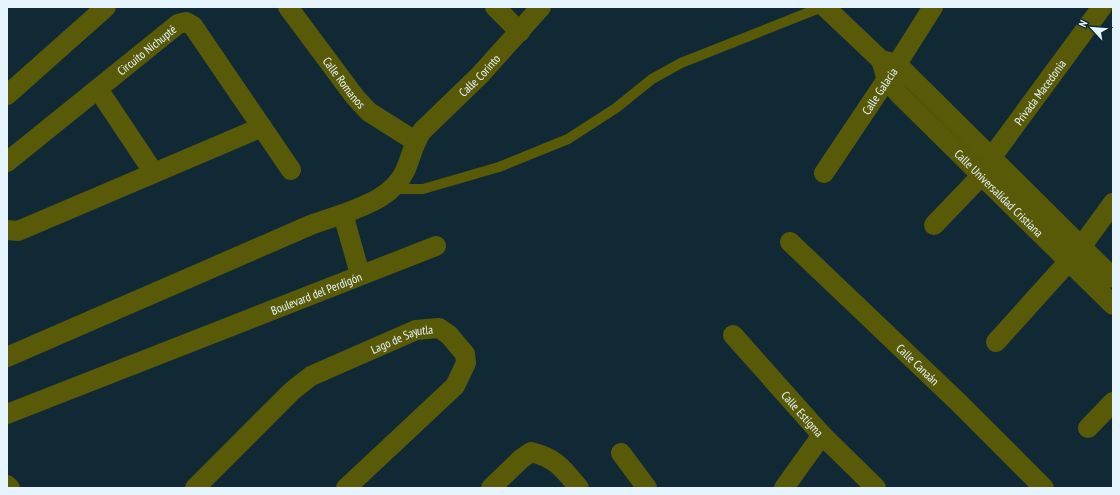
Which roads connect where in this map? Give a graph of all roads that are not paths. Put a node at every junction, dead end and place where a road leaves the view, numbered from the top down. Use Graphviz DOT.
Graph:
graph roads {
  1 [pos="106,7"];
  2 [pos="288,7"];
  3 [pos="495,7"];
  4 [pos="542,7"];
  5 [pos="824,7"];
  6 [pos="933,7"];
  7 [pos="1102,7"];
  8 [pos="520,32"];
  9 [pos="888,68"];
  10 [pos="98,89"];
  11 [pos="7,94"];
  12 [pos="262,127"];
  13 [pos="415,141"];
  14 [pos="7,162"];
  15 [pos="986,166"];
  16 [pos="291,170"];
  17 [pos="154,173"];
  18 [pos="824,173"];
  19 [pos="392,189"];
  20 [pos="1113,203"];
  21 [pos="343,214"];
  22 [pos="934,224"];
  23 [pos="7,230"];
  24 [pos="790,242"];
  25 [pos="436,246"];
  26 [pos="1075,254"];
  27 [pos="360,274"];
  28 [pos="1113,278"];
  29 [pos="1113,305"];
  30 [pos="733,335"];
  31 [pos="996,342"];
  32 [pos="7,357"];
  33 [pos="1113,402"];
  34 [pos="7,414"];
  35 [pos="1088,428"];
  36 [pos="822,435"];
  37 [pos="621,453"];
  38 [pos="7,485"];
  39 [pos="10,488"];
  40 [pos="195,488"];
  41 [pos="346,488"];
  42 [pos="491,488"];
  43 [pos="579,488"];
  44 [pos="647,488"];
  45 [pos="784,488"];
  46 [pos="876,488"];
  47 [pos="1044,488"];
  1 -- 11 [label="street"];
  2 -- 13 [label="street, Calle Romanos"];
  3 -- 8 [label="street"];
  4 -- 8 [label="street, Calle Corinto"];
  5 -- 9 [label="street, Calle Universalidad Cristiana"];
  5 -- 19 [label="lane"];
  6 -- 9 [label="street, Calle Galacia"];
  7 -- 15 [label="street, Privada Macedonia"];
  8 -- 13 [label="street, Calle Corinto"];
  9 -- 15 [label="street, Calle Universalidad Cristiana"];
  9 -- 18 [label="street, Calle Galacia"];
  10 -- 12 [label="street, Circuito Nichupté"];
  10 -- 14 [label="street, Circuito Nichupté"];
  10 -- 17 [label="street"];
  12 -- 16 [label="street, Circuito Nichupté"];
  12 -- 17 [label="street"];
  13 -- 19 [label="street"];
  15 -- 22 [label="street, Privada Macedonia"];
  15 -- 26 [label="street, Calle Universalidad Cristiana"];
  17 -- 23 [label="street"];
  19 -- 21 [label="street"];
  20 -- 26 [label="street"];
  21 -- 27 [label="street, Boulevard del Perdigón"];
  21 -- 32 [label="street"];
  24 -- 47 [label="street, Calle Canaán"];
  25 -- 27 [label="street"];
  26 -- 28 [label="street, Calle Universalidad Cristiana"];
  26 -- 29 [label="street, Calle Universalidad Cristiana"];
  26 -- 31 [label="street"];
  27 -- 34 [label="street, Boulevard del Perdigón"];
  30 -- 36 [label="street, Calle Estigma"];
  33 -- 35 [label="street"];
  36 -- 45 [label="street"];
  36 -- 46 [label="street, Calle Estigma"];
  37 -- 44 [label="street"];
  38 -- 39 [label="street"];
  40 -- 41 [label="street, Lago de Sayutla"];
  42 -- 43 [label="street"];
}
